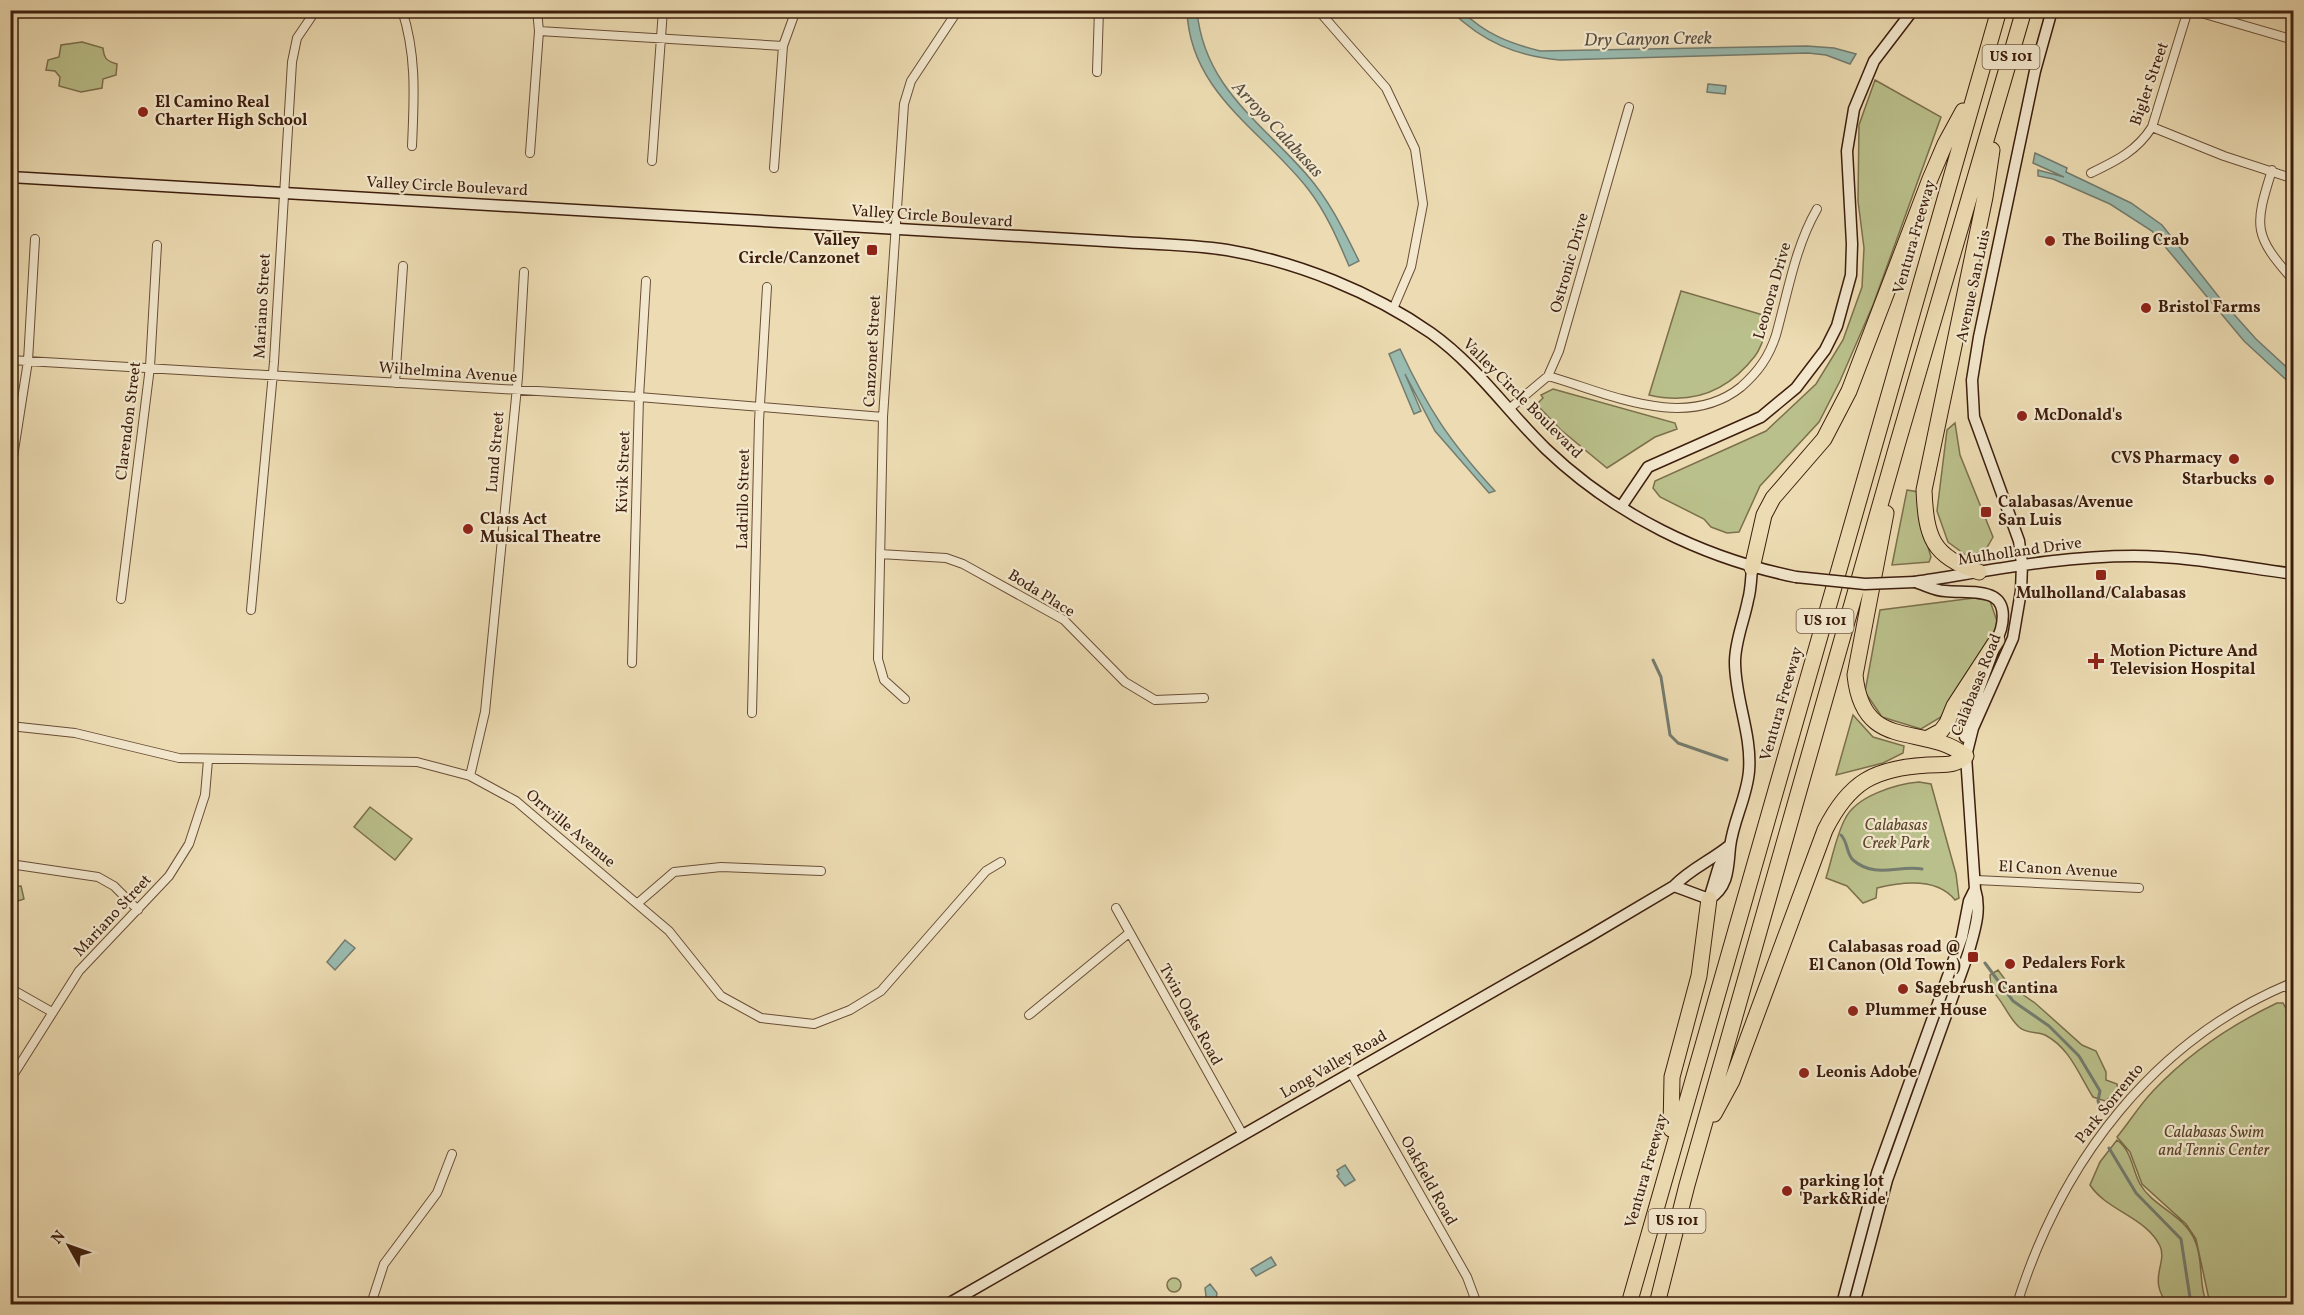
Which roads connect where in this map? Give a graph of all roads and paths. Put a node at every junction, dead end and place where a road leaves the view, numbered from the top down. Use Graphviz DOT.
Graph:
graph roads {
  1 [pos="316,10"];
  2 [pos="402,10"];
  3 [pos="537,10"];
  4 [pos="663,10"];
  5 [pos="796,10"];
  6 [pos="958,10"];
  7 [pos="1099,10"];
  8 [pos="1318,10"];
  9 [pos="1912,10"];
  10 [pos="1999,10"];
  11 [pos="2024,10"];
  12 [pos="2052,10"];
  13 [pos="2189,10"];
  14 [pos="539,31"];
  15 [pos="662,38"];
  16 [pos="2294,40"];
  17 [pos="783,46"];
  18 [pos="1097,72"];
  19 [pos="1975,90"];
  20 [pos="1998,103"];
  21 [pos="1629,107"];
  22 [pos="2152,127"];
  23 [pos="412,146"];
  24 [pos="530,153"];
  25 [pos="652,161"];
  26 [pos="774,168"];
  27 [pos="2272,170"];
  28 [pos="2091,173"];
  29 [pos="10,177"];
  30 [pos="2294,178"];
  31 [pos="284,193"];
  32 [pos="1817,209"];
  33 [pos="894,231"];
  34 [pos="35,239"];
  35 [pos="157,245"];
  36 [pos="403,266"];
  37 [pos="524,273"];
  38 [pos="646,281"];
  39 [pos="2294,281"];
  40 [pos="767,287"];
  41 [pos="1393,309"];
  42 [pos="10,360"];
  43 [pos="28,361"];
  44 [pos="150,367"];
  45 [pos="273,374"];
  46 [pos="1548,376"];
  47 [pos="395,384"];
  48 [pos="516,391"];
  49 [pos="639,397"];
  50 [pos="760,407"];
  51 [pos="1509,409"];
  52 [pos="883,417"];
  53 [pos="1898,442"];
  54 [pos="10,476"];
  55 [pos="1621,507"];
  56 [pos="880,554"];
  57 [pos="2022,564"];
  58 [pos="1752,568"];
  59 [pos="1979,572"];
  60 [pos="2294,574"];
  61 [pos="1915,582"];
  62 [pos="121,599"];
  63 [pos="251,610"];
  64 [pos="1997,640"];
  65 [pos="633,663"];
  66 [pos="1204,698"];
  67 [pos="905,699"];
  68 [pos="752,712"];
  69 [pos="10,726"];
  70 [pos="1926,739"];
  71 [pos="1966,756"];
  72 [pos="208,760"];
  73 [pos="470,776"];
  74 [pos="1730,845"];
  75 [pos="1001,862"];
  76 [pos="10,864"];
  77 [pos="821,871"];
  78 [pos="1975,884"];
  79 [pos="1674,886"];
  80 [pos="2139,888"];
  81 [pos="1709,899"];
  82 [pos="638,903"];
  83 [pos="1116,908"];
  84 [pos="138,910"];
  85 [pos="1129,933"];
  86 [pos="2290,983"];
  87 [pos="15,991"];
  88 [pos="2294,998"];
  89 [pos="52,1012"];
  90 [pos="1029,1015"];
  91 [pos="1351,1072"];
  92 [pos="10,1080"];
  93 [pos="1243,1135"];
  94 [pos="1701,1138"];
  95 [pos="1671,1150"];
  96 [pos="452,1154"];
  97 [pos="371,1305"];
  98 [pos="948,1305"];
  99 [pos="1477,1305"];
  100 [pos="1629,1305"];
  101 [pos="1657,1305"];
  102 [pos="1842,1305"];
  103 [pos="1854,1305"];
  104 [pos="2017,1305"];
  1 -- 31 [label="street, Mariano Street"];
  2 -- 23 [label="street"];
  3 -- 14 [label="street"];
  4 -- 15 [label="street"];
  5 -- 17 [label="street"];
  6 -- 33 [label="street, Canzonet Street"];
  7 -- 18 [label="street"];
  8 -- 41 [label="street"];
  9 -- 55 [label="main road"];
  10 -- 19 [label="highway, Ventura Freeway / US 101"];
  11 -- 20 [label="highway, US 101"];
  12 -- 57 [label="main road, Avenue San Luis"];
  13 -- 16 [label="street"];
  13 -- 22 [label="street, Bigler Street"];
  14 -- 15 [label="street"];
  14 -- 24 [label="street"];
  15 -- 17 [label="street"];
  15 -- 25 [label="street"];
  17 -- 26 [label="street"];
  19 -- 58 [label="highway"];
  19 -- 95 [label="highway, Ventura Freeway / US 101"];
  20 -- 53 [label="highway, US 101"];
  20 -- 59 [label="highway"];
  21 -- 46 [label="street, Ostronic Drive"];
  22 -- 27 [label="street"];
  22 -- 28 [label="street, Bigler Street"];
  27 -- 30 [label="street"];
  27 -- 39 [label="street"];
  29 -- 31 [label="main road, Valley Circle Boulevard"];
  31 -- 33 [label="main road, Valley Circle Boulevard"];
  31 -- 45 [label="street, Mariano Street"];
  32 -- 46 [label="street, Leonora Drive"];
  33 -- 41 [label="main road, Valley Circle Boulevard"];
  33 -- 52 [label="street, Canzonet Street"];
  34 -- 43 [label="street"];
  35 -- 44 [label="street, Clarendon Street"];
  36 -- 47 [label="street"];
  37 -- 48 [label="street, Lund Street"];
  38 -- 49 [label="street, Kivik Street"];
  40 -- 50 [label="street, Ladrillo Street"];
  41 -- 51 [label="main road, Valley Circle Boulevard"];
  42 -- 43 [label="street, Wilhelmina Avenue"];
  43 -- 44 [label="street, Wilhelmina Avenue"];
  43 -- 54 [label="street"];
  44 -- 45 [label="street, Wilhelmina Avenue"];
  44 -- 62 [label="street, Clarendon Street"];
  45 -- 47 [label="street, Wilhelmina Avenue"];
  45 -- 63 [label="street, Mariano Street"];
  46 -- 51 [label="street, Ostronic Drive"];
  47 -- 48 [label="street, Wilhelmina Avenue"];
  48 -- 49 [label="street, Wilhelmina Avenue"];
  48 -- 73 [label="street, Lund Street"];
  49 -- 50 [label="street, Wilhelmina Avenue"];
  49 -- 65 [label="street, Kivik Street"];
  50 -- 52 [label="street, Wilhelmina Avenue"];
  50 -- 68 [label="street, Ladrillo Street"];
  51 -- 55 [label="main road, Valley Circle Boulevard"];
  52 -- 56 [label="street, Canzonet Street"];
  53 -- 70 [label="highway"];
  53 -- 94 [label="highway, US 101"];
  55 -- 58 [label="main road, Valley Circle Boulevard"];
  56 -- 66 [label="street, Boda Place"];
  56 -- 67 [label="street, Canzonet Street"];
  57 -- 59 [label="main road, Mulholland Drive"];
  57 -- 60 [label="main road, Mulholland Drive"];
  57 -- 71 [label="main road, Calabasas Road"];
  58 -- 61 [label="main road, Mulholland Drive, bridge"];
  58 -- 74 [label="main road"];
  59 -- 61 [label="main road, Mulholland Drive"];
  61 -- 64 [label="main road"];
  64 -- 70 [label="highway"];
  64 -- 71 [label="main road"];
  69 -- 72 [label="street, Orrville Avenue"];
  70 -- 71 [label="highway"];
  71 -- 78 [label="main road, Calabasas Road"];
  71 -- 94 [label="highway"];
  72 -- 73 [label="street, Orrville Avenue"];
  72 -- 84 [label="street, Mariano Street"];
  73 -- 82 [label="street, Orrville Avenue"];
  74 -- 79 [label="main road, Long Valley Road"];
  74 -- 81 [label="main road"];
  75 -- 82 [label="street, Orrville Avenue"];
  76 -- 84 [label="street"];
  77 -- 82 [label="street"];
  78 -- 80 [label="street, El Canon Avenue"];
  78 -- 102 [label="main road, Calabasas Road"];
  78 -- 103 [label="main road, Calabasas Road"];
  79 -- 81 [label="main road"];
  79 -- 91 [label="main road, Long Valley Road"];
  81 -- 95 [label="highway"];
  83 -- 85 [label="street, Twin Oaks Road"];
  84 -- 89 [label="street, Mariano Street"];
  85 -- 90 [label="street"];
  85 -- 93 [label="street, Twin Oaks Road"];
  86 -- 88 [label="street"];
  86 -- 104 [label="street, Park Sorrento"];
  87 -- 89 [label="street"];
  89 -- 92 [label="street, Mariano Street"];
  91 -- 93 [label="main road, Long Valley Road"];
  91 -- 99 [label="street, Oakfield Road"];
  93 -- 98 [label="main road, Long Valley Road"];
  94 -- 101 [label="highway, US 101"];
  95 -- 100 [label="highway, Ventura Freeway / US 101"];
  96 -- 97 [label="street"];
}
